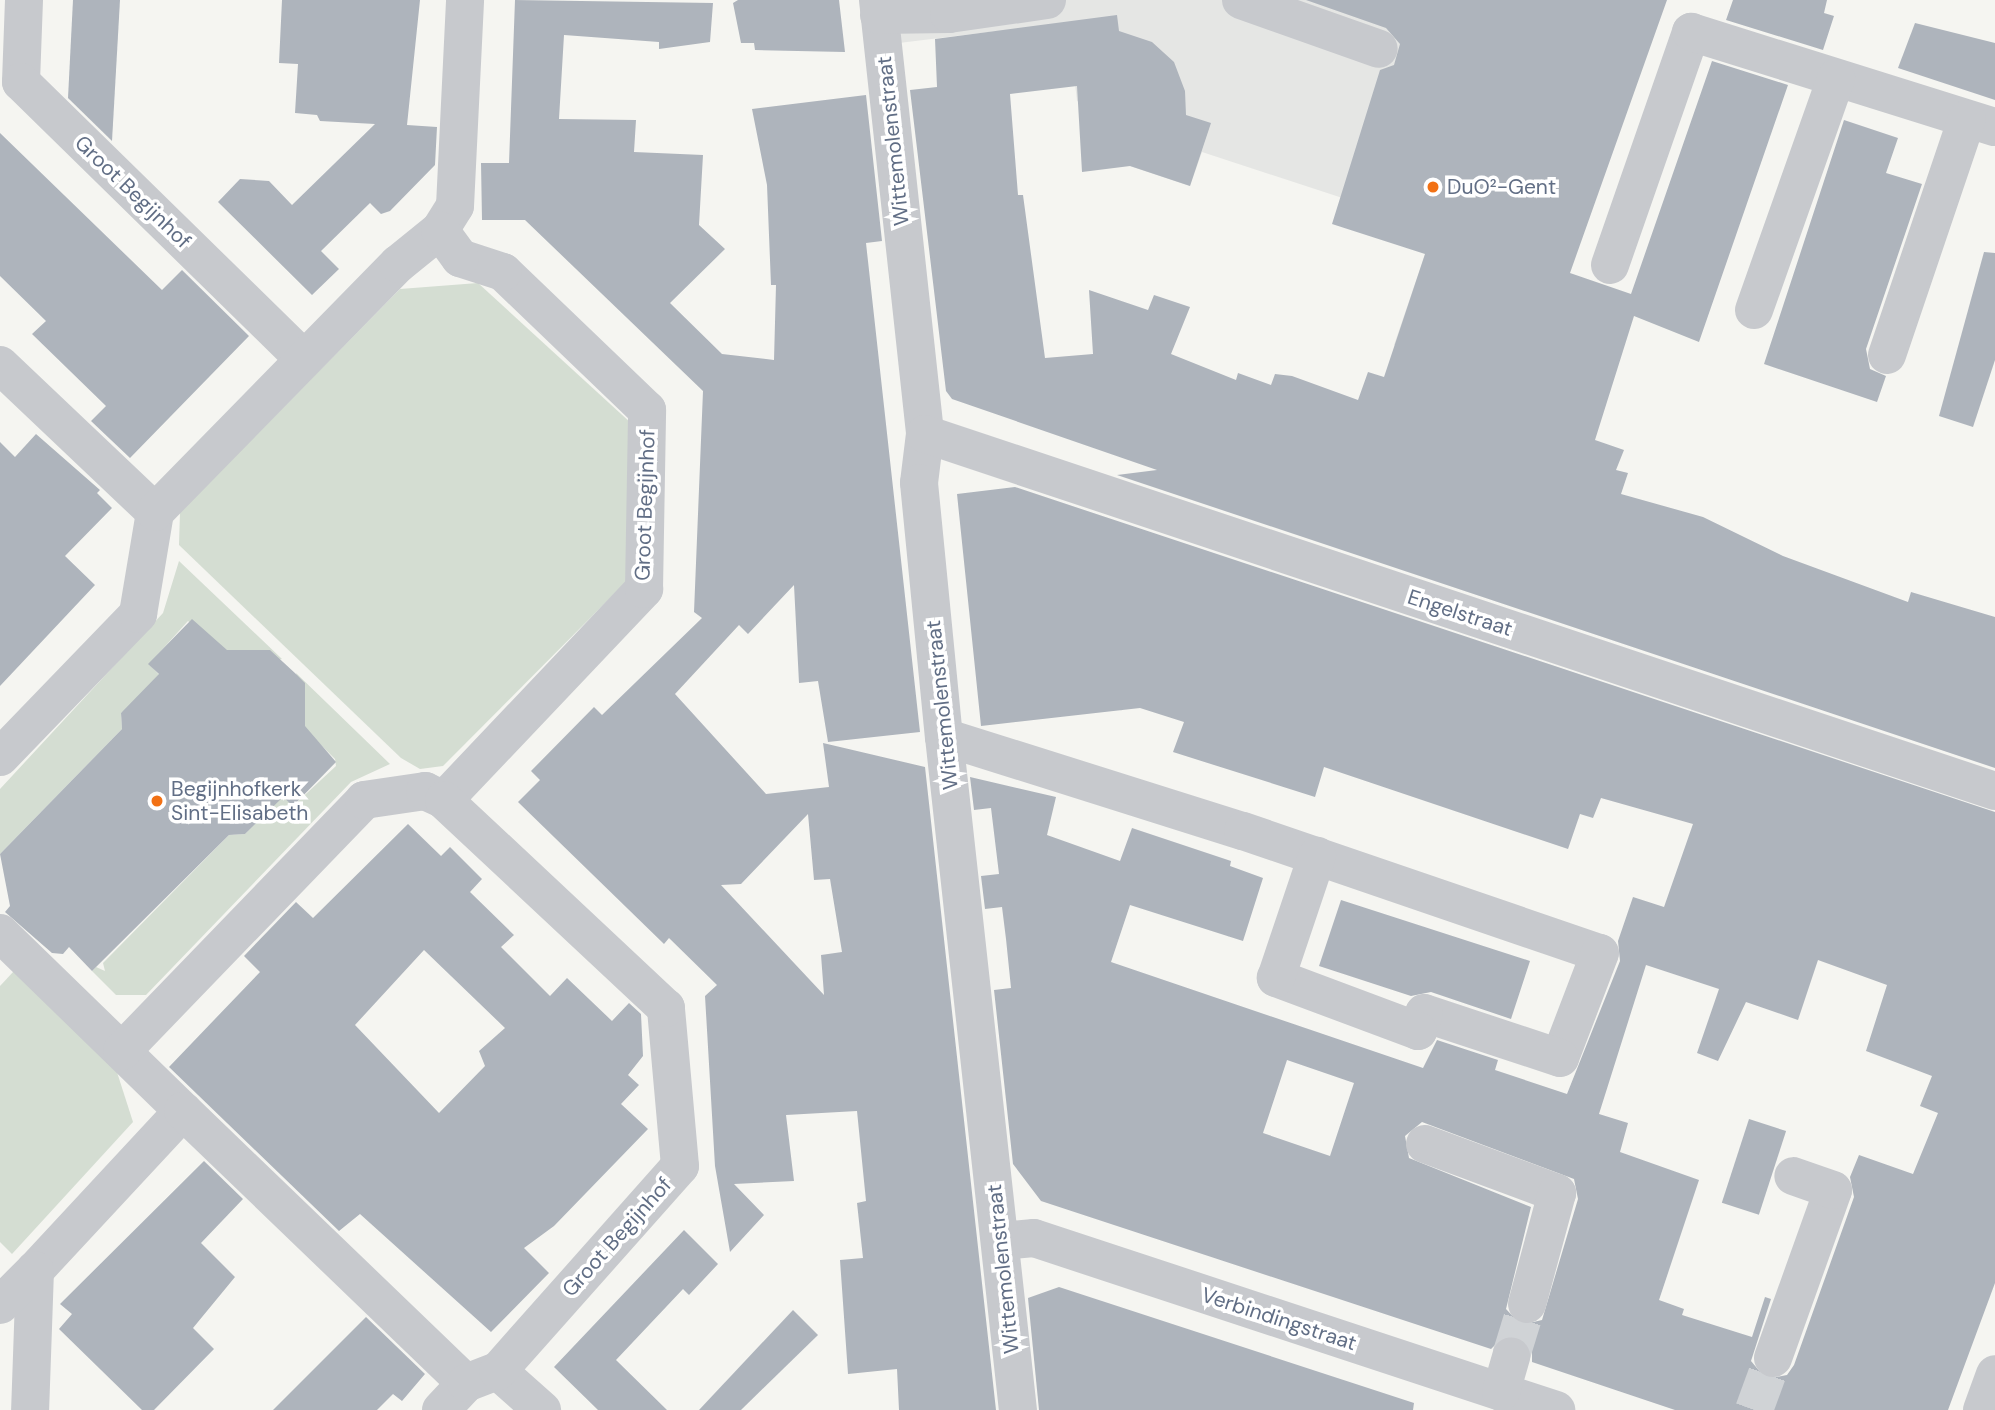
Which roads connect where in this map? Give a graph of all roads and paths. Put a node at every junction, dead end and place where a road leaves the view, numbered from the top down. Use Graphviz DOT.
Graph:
graph roads {
  1 [pos="24,0"];
  2 [pos="465,0"];
  3 [pos="1047,0"];
  4 [pos="1241,0"];
  5 [pos="878,8"];
  6 [pos="1379,50"];
  7 [pos="1836,78"];
  8 [pos="1981,123"];
  9 [pos="440,230"];
  10 [pos="1610,265"];
  11 [pos="1754,310"];
  12 [pos="1887,355"];
  13 [pos="304,359"];
  14 [pos="0,365"];
  15 [pos="925,434"];
  16 [pos="155,512"];
  17 [pos="944,737"];
  18 [pos="0,757"];
  19 [pos="1995,791"];
  20 [pos="444,800"];
  21 [pos="1317,856"];
  22 [pos="5,947"];
  23 [pos="122,1051"];
  24 [pos="183,1111"];
  25 [pos="1425,1144"];
  26 [pos="1793,1176"];
  27 [pos="1000,1241"];
  28 [pos="35,1270"];
  29 [pos="1527,1304"];
  30 [pos="0,1305"];
  31 [pos="1511,1356"];
  32 [pos="1773,1358"];
  33 [pos="1995,1374"];
  34 [pos="468,1388"];
  35 [pos="1501,1392"];
  36 [pos="30,1410"];
  37 [pos="542,1410"];
  38 [pos="1018,1410"];
  39 [pos="1556,1410"];
  40 [pos="1982,1410"];
  1 -- 13 [label="street, Groot Begijnhof"];
  2 -- 9 [label="street"];
  3 -- 5 [label="street"];
  4 -- 6 [label="street"];
  5 -- 15 [label="street, Wittemolenstraat"];
  7 -- 8 [label="street"];
  7 -- 10 [label="street"];
  7 -- 11 [label="street"];
  8 -- 12 [label="street"];
  9 -- 13 [label="street"];
  9 -- 20 [label="street, Groot Begijnhof"];
  13 -- 16 [label="street"];
  14 -- 16 [label="street"];
  15 -- 17 [label="street, Wittemolenstraat"];
  15 -- 19 [label="street, Engelstraat"];
  16 -- 18 [label="street"];
  17 -- 21 [label="street"];
  17 -- 27 [label="street, Wittemolenstraat"];
  20 -- 23 [label="street"];
  20 -- 34 [label="street, Groot Begijnhof"];
  21 -- 21 [label="street"];
  22 -- 23 [label="street"];
  23 -- 24 [label="street"];
  24 -- 28 [label="street"];
  24 -- 34 [label="street"];
  25 -- 29 [label="street"];
  26 -- 32 [label="street"];
  27 -- 35 [label="street, Verbindingstraat"];
  27 -- 38 [label="street, Wittemolenstraat"];
  28 -- 30 [label="street"];
  28 -- 36 [label="street"];
  31 -- 35 [label="street"];
  33 -- 40 [label="street"];
  34 -- 37 [label="street"];
  35 -- 39 [label="street, Verbindingstraat"];
}
